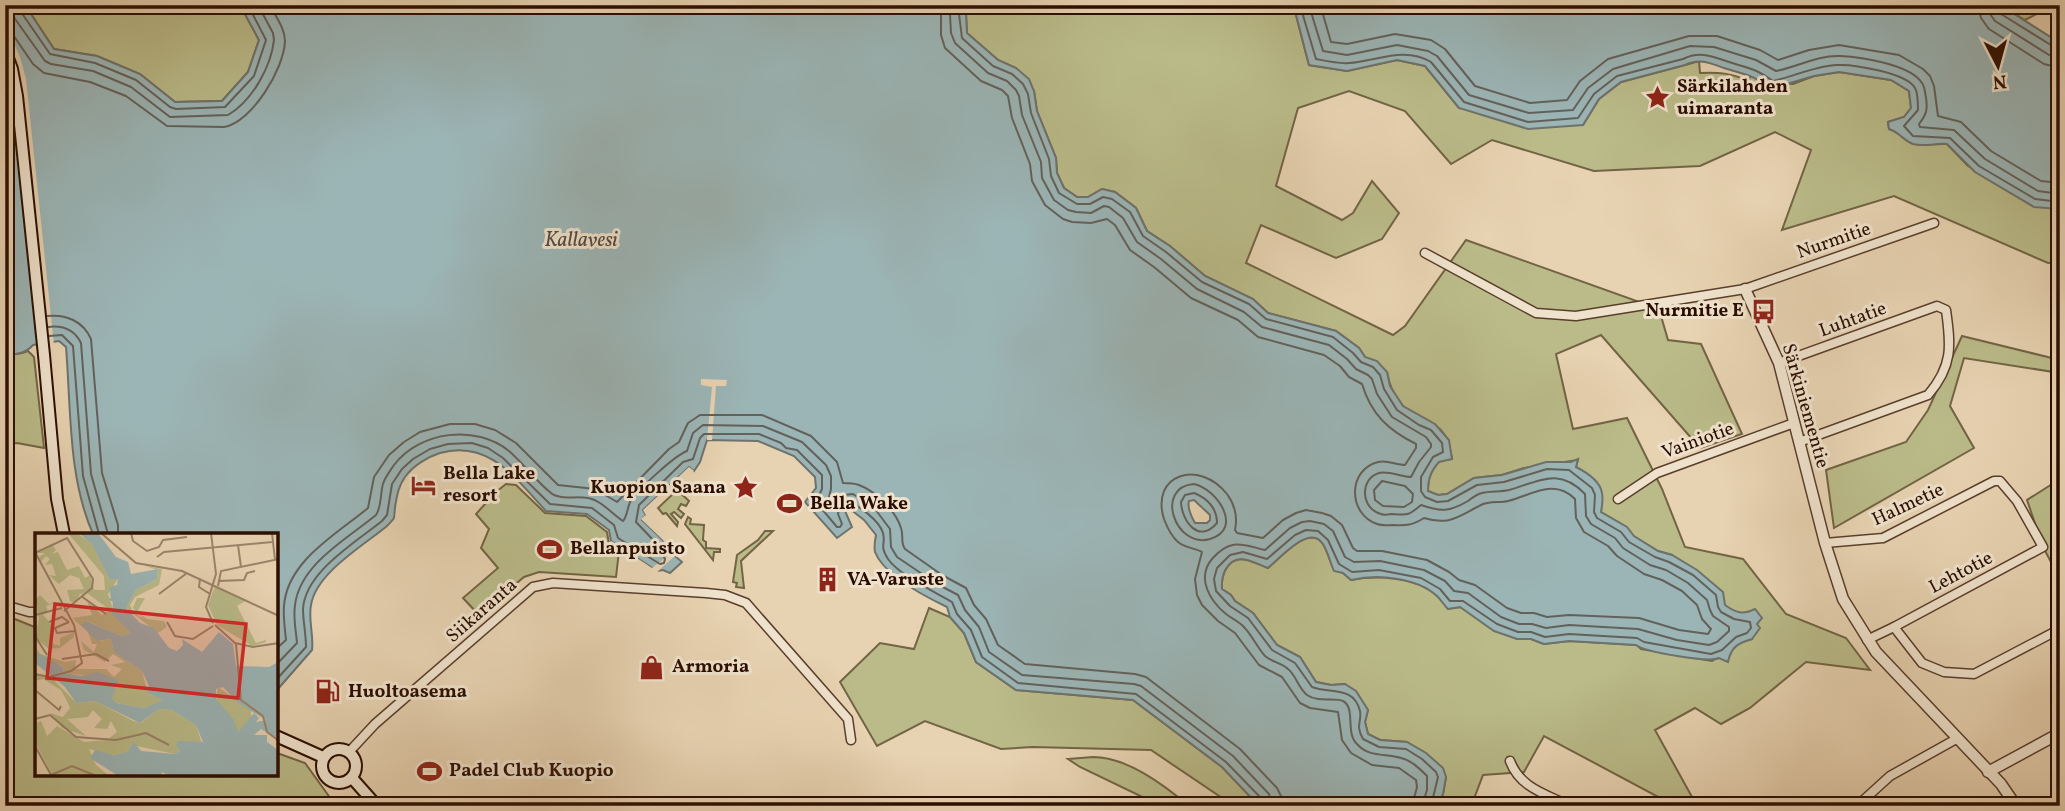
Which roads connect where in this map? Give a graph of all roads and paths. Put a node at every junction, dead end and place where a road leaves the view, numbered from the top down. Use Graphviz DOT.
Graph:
graph roads {
  1 [pos="5,50"];
  2 [pos="1934,223"];
  3 [pos="1425,253"];
  4 [pos="1745,289"];
  5 [pos="1779,363"];
  6 [pos="1794,423"];
  7 [pos="1799,442"];
  8 [pos="1618,499"];
  9 [pos="64,533"];
  10 [pos="1825,543"];
  11 [pos="2043,547"];
  12 [pos="5,605"];
  13 [pos="35,612"];
  14 [pos="1894,626"];
  15 [pos="2060,629"];
  16 [pos="1867,640"];
  17 [pos="2060,733"];
  18 [pos="278,737"];
  19 [pos="1958,738"];
  20 [pos="851,740"];
  21 [pos="349,752"];
  22 [pos="323,757"];
  23 [pos="1510,761"];
  24 [pos="1988,772"];
  25 [pos="352,778"];
  26 [pos="377,806"];
  27 [pos="1570,806"];
  28 [pos="1857,806"];
  29 [pos="2016,806"];
  1 -- 9 [label="main road"];
  2 -- 4 [label="street, Nurmitie"];
  3 -- 4 [label="street"];
  4 -- 5 [label="street, Särkiniementie"];
  5 -- 6 [label="street, Särkiniementie"];
  5 -- 7 [label="street, Luhtatie"];
  6 -- 7 [label="street, Särkiniementie"];
  6 -- 8 [label="street, Vainiotie"];
  7 -- 10 [label="street, Särkiniementie"];
  10 -- 11 [label="street, Halmetie"];
  10 -- 16 [label="street, Särkiniementie"];
  11 -- 14 [label="street, Lehtotie"];
  12 -- 13 [label="street"];
  14 -- 15 [label="street"];
  14 -- 16 [label="street, Lehtotie"];
  16 -- 19 [label="street, Särkiniementie"];
  17 -- 24 [label="street"];
  18 -- 22 [label="main road"];
  19 -- 24 [label="street, Särkiniementie"];
  19 -- 28 [label="street"];
  20 -- 21 [label="street, Siikaranta"];
  21 -- 22 [label="main road"];
  21 -- 25 [label="main road"];
  22 -- 25 [label="main road"];
  23 -- 27 [label="street"];
  24 -- 29 [label="street, Särkiniementie"];
  25 -- 26 [label="main road"];
}
